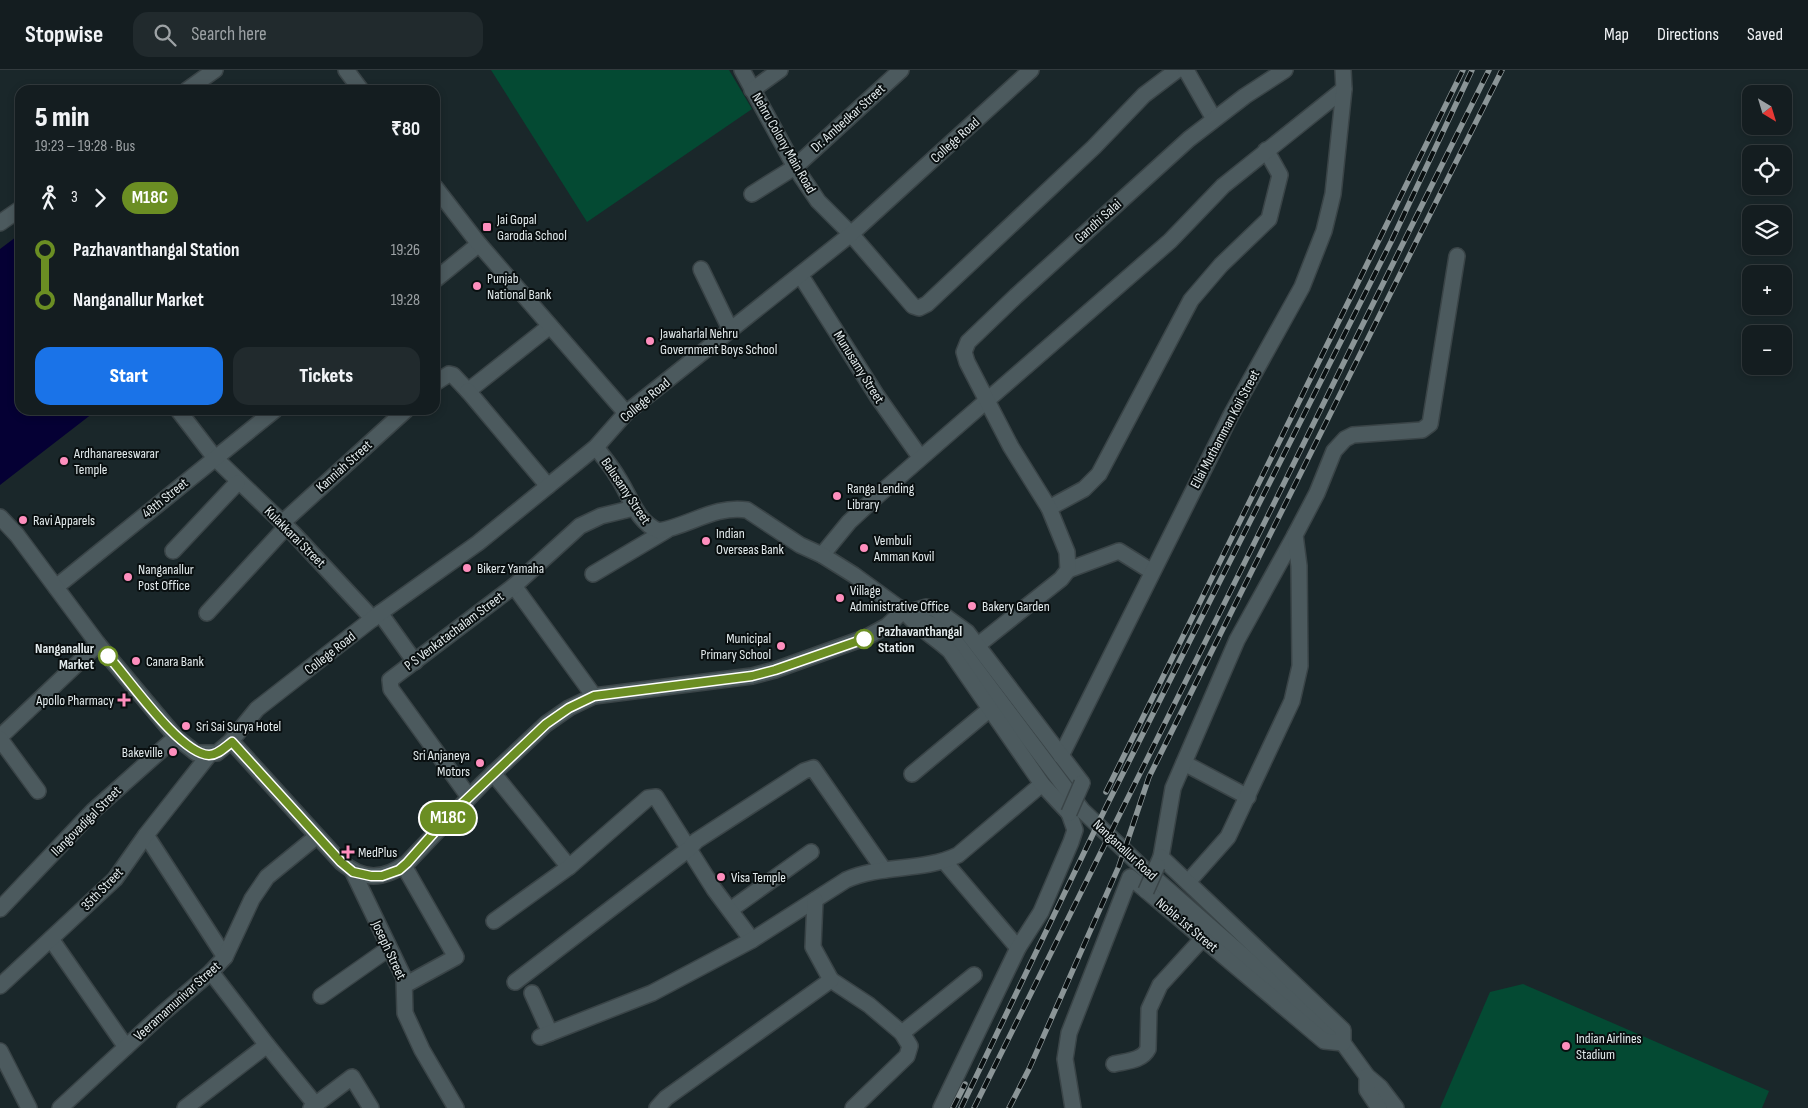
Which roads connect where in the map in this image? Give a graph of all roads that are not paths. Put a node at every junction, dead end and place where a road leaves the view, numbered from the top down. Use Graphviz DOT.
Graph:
graph roads {
  1 [pos="215,70"];
  2 [pos="346,70"];
  3 [pos="742,70"];
  4 [pos="780,70"];
  5 [pos="901,70"];
  6 [pos="1031,70"];
  7 [pos="1177,70"];
  8 [pos="1186,70"];
  9 [pos="1285,70"];
  10 [pos="1343,70"];
  11 [pos="205,85"];
  12 [pos="357,85"];
  13 [pos="1344,89"];
  14 [pos="752,90"];
  15 [pos="1214,119"];
  16 [pos="1266,150"];
  17 [pos="795,166"];
  18 [pos="440,193"];
  19 [pos="752,194"];
  20 [pos="15,212"];
  21 [pos="0,223"];
  22 [pos="851,234"];
  23 [pos="479,244"];
  24 [pos="1457,256"];
  25 [pos="701,269"];
  26 [pos="440,276"];
  27 [pos="800,276"];
  28 [pos="550,326"];
  29 [pos="731,331"];
  30 [pos="440,380"];
  31 [pos="468,391"];
  32 [pos="986,399"];
  33 [pos="626,413"];
  34 [pos="182,415"];
  35 [pos="268,415"];
  36 [pos="401,415"];
  37 [pos="596,447"];
  38 [pos="920,457"];
  39 [pos="215,458"];
  40 [pos="238,483"];
  41 [pos="548,486"];
  42 [pos="634,508"];
  43 [pos="1049,508"];
  44 [pos="0,516"];
  45 [pos="284,525"];
  46 [pos="663,531"];
  47 [pos="1295,535"];
  48 [pos="173,551"];
  49 [pos="822,555"];
  50 [pos="1068,570"];
  51 [pos="1152,572"];
  52 [pos="593,574"];
  53 [pos="514,586"];
  54 [pos="56,587"];
  55 [pos="904,612"];
  56 [pos="207,613"];
  57 [pos="377,616"];
  58 [pos="98,644"];
  59 [pos="978,645"];
  60 [pos="415,662"];
  61 [pos="594,696"];
  62 [pos="990,709"];
  63 [pos="176,737"];
  64 [pos="0,738"];
  65 [pos="232,742"];
  66 [pos="209,755"];
  67 [pos="1061,756"];
  68 [pos="1184,762"];
  69 [pos="493,774"];
  70 [pos="912,774"];
  71 [pos="1042,784"];
  72 [pos="38,791"];
  73 [pos="469,797"];
  74 [pos="1248,797"];
  75 [pos="1069,814"];
  76 [pos="146,835"];
  77 [pos="316,837"];
  78 [pos="690,848"];
  79 [pos="811,852"];
  80 [pos="944,861"];
  81 [pos="1159,861"];
  82 [pos="404,866"];
  83 [pos="569,867"];
  84 [pos="884,870"];
  85 [pos="353,872"];
  86 [pos="1188,882"];
  87 [pos="1146,891"];
  88 [pos="815,900"];
  89 [pos="0,909"];
  90 [pos="730,910"];
  91 [pos="494,921"];
  92 [pos="1203,938"];
  93 [pos="51,939"];
  94 [pos="752,940"];
  95 [pos="1018,948"];
  96 [pos="388,949"];
  97 [pos="225,957"];
  98 [pos="211,972"];
  99 [pos="974,975"];
  100 [pos="831,980"];
  101 [pos="514,982"];
  102 [pos="405,985"];
  103 [pos="0,986"];
  104 [pos="532,993"];
  105 [pos="321,996"];
  106 [pos="902,1033"];
  107 [pos="1343,1043"];
  108 [pos="268,1044"];
  109 [pos="126,1047"];
  110 [pos="0,1051"];
  111 [pos="1114,1064"];
  112 [pos="1367,1076"];
  113 [pos="313,1106"];
  114 [pos="29,1108"];
  115 [pos="60,1108"];
  116 [pos="185,1108"];
  117 [pos="371,1108"];
  118 [pos="456,1108"];
  119 [pos="657,1108"];
  120 [pos="853,1108"];
  121 [pos="941,1108"];
  122 [pos="1073,1108"];
  123 [pos="1378,1108"];
  124 [pos="1396,1108"];
  1 -- 11 [label="street"];
  2 -- 12 [label="street"];
  3 -- 14 [label="street, Nehru Colony Main Road"];
  4 -- 14 [label="street"];
  5 -- 17 [label="street, Dr. Ambedkar Street"];
  6 -- 22 [label="street, College Road"];
  7 -- 22 [label="street, Nehru Colony Main Road"];
  8 -- 15 [label="street"];
  9 -- 15 [label="street, Gandhi Salai"];
  10 -- 13 [label="street, Ellai Muthamman Koil Street"];
  13 -- 16 [label="street"];
  13 -- 51 [label="street, Ellai Muthamman Koil Street"];
  14 -- 17 [label="street, Nehru Colony Main Road"];
  15 -- 32 [label="street, Gandhi Salai"];
  16 -- 32 [label="street"];
  16 -- 43 [label="street"];
  17 -- 19 [label="street, Dr. Ambedkar Street"];
  17 -- 22 [label="street, Nehru Colony Main Road"];
  18 -- 23 [label="street"];
  20 -- 21 [label="street"];
  22 -- 27 [label="street, College Road"];
  23 -- 26 [label="street"];
  23 -- 28 [label="street"];
  24 -- 47 [label="street"];
  25 -- 29 [label="street"];
  27 -- 29 [label="street, College Road"];
  27 -- 38 [label="street, Munusamy Street"];
  28 -- 31 [label="street"];
  28 -- 33 [label="street"];
  29 -- 33 [label="street, College Road"];
  30 -- 31 [label="street"];
  31 -- 41 [label="street"];
  32 -- 38 [label="street"];
  32 -- 43 [label="street, Gandhi Salai"];
  33 -- 37 [label="street, College Road"];
  34 -- 39 [label="street, Kulakkarai Street"];
  35 -- 39 [label="street, 48th Street"];
  36 -- 45 [label="street, Kanniah Street"];
  37 -- 41 [label="street, College Road"];
  37 -- 42 [label="street, Balusamy Street"];
  38 -- 49 [label="street"];
  39 -- 40 [label="street, Kulakkarai Street"];
  39 -- 54 [label="street, 48th Street"];
  40 -- 45 [label="street, Kulakkarai Street"];
  40 -- 48 [label="street"];
  41 -- 57 [label="street, College Road"];
  42 -- 46 [label="street, Balusamy Street"];
  42 -- 53 [label="street, P S Venkatachalam Street"];
  43 -- 50 [label="street, Gandhi Salai"];
  44 -- 54 [label="street"];
  45 -- 56 [label="street, Kanniah Street"];
  45 -- 57 [label="street, Kulakkarai Street"];
  46 -- 49 [label="street"];
  46 -- 52 [label="street"];
  47 -- 68 [label="street"];
  47 -- 74 [label="street"];
  49 -- 55 [label="street"];
  50 -- 51 [label="street"];
  50 -- 59 [label="street"];
  51 -- 67 [label="street, Ellai Muthamman Koil Street"];
  53 -- 60 [label="street, P S Venkatachalam Street"];
  53 -- 61 [label="street"];
  54 -- 58 [label="street"];
  55 -- 59 [label="street"];
  55 -- 61 [label="street"];
  55 -- 62 [label="street"];
  55 -- 107 [label="street, Nanganallur Road"];
  57 -- 60 [label="street, Kulakkarai Street"];
  57 -- 65 [label="street, College Road"];
  58 -- 63 [label="street"];
  58 -- 64 [label="street"];
  59 -- 67 [label="street"];
  60 -- 73 [label="street, P S Venkatachalam Street"];
  61 -- 69 [label="street"];
  62 -- 70 [label="street"];
  62 -- 71 [label="street"];
  63 -- 66 [label="street"];
  63 -- 89 [label="street, Ilangovadigal Street"];
  64 -- 72 [label="street"];
  65 -- 66 [label="street"];
  65 -- 77 [label="street"];
  66 -- 76 [label="street, 35th Street"];
  67 -- 75 [label="street, bridge"];
  68 -- 74 [label="street"];
  68 -- 81 [label="street"];
  69 -- 73 [label="street"];
  69 -- 83 [label="street"];
  71 -- 75 [label="street"];
  71 -- 80 [label="street"];
  73 -- 82 [label="street"];
  74 -- 86 [label="street"];
  75 -- 95 [label="street"];
  76 -- 93 [label="street, 35th Street"];
  76 -- 97 [label="street"];
  77 -- 85 [label="street"];
  77 -- 97 [label="street, Veeramamunivar Street"];
  78 -- 83 [label="street"];
  78 -- 84 [label="street"];
  78 -- 90 [label="street"];
  78 -- 101 [label="street"];
  79 -- 90 [label="street"];
  80 -- 84 [label="street"];
  80 -- 95 [label="street"];
  81 -- 86 [label="street"];
  81 -- 87 [label="street, bridge"];
  82 -- 85 [label="street"];
  82 -- 102 [label="street"];
  83 -- 91 [label="street"];
  84 -- 88 [label="street"];
  85 -- 96 [label="street, Joseph Street"];
  86 -- 107 [label="street"];
  87 -- 92 [label="street, Noble 1st Street"];
  87 -- 122 [label="street, Noble 1st Street"];
  88 -- 94 [label="street"];
  88 -- 100 [label="street"];
  90 -- 94 [label="street"];
  92 -- 107 [label="street, Noble 1st Street"];
  92 -- 111 [label="street"];
  93 -- 103 [label="street, 35th Street"];
  93 -- 109 [label="street"];
  94 -- 104 [label="street"];
  95 -- 121 [label="street"];
  96 -- 102 [label="street, Joseph Street"];
  96 -- 105 [label="street"];
  97 -- 98 [label="street, Veeramamunivar Street"];
  98 -- 108 [label="street"];
  98 -- 109 [label="street, Veeramamunivar Street"];
  99 -- 106 [label="street"];
  100 -- 106 [label="street"];
  100 -- 119 [label="street"];
  102 -- 118 [label="street, Joseph Street"];
  106 -- 120 [label="street"];
  107 -- 112 [label="street, Nanganallur Road"];
  108 -- 113 [label="street"];
  108 -- 116 [label="street"];
  109 -- 115 [label="street, Veeramamunivar Street"];
  110 -- 114 [label="street"];
  112 -- 123 [label="street, Nanganallur Road"];
  112 -- 124 [label="street, Nanganallur Road"];
  113 -- 117 [label="street"];
}
